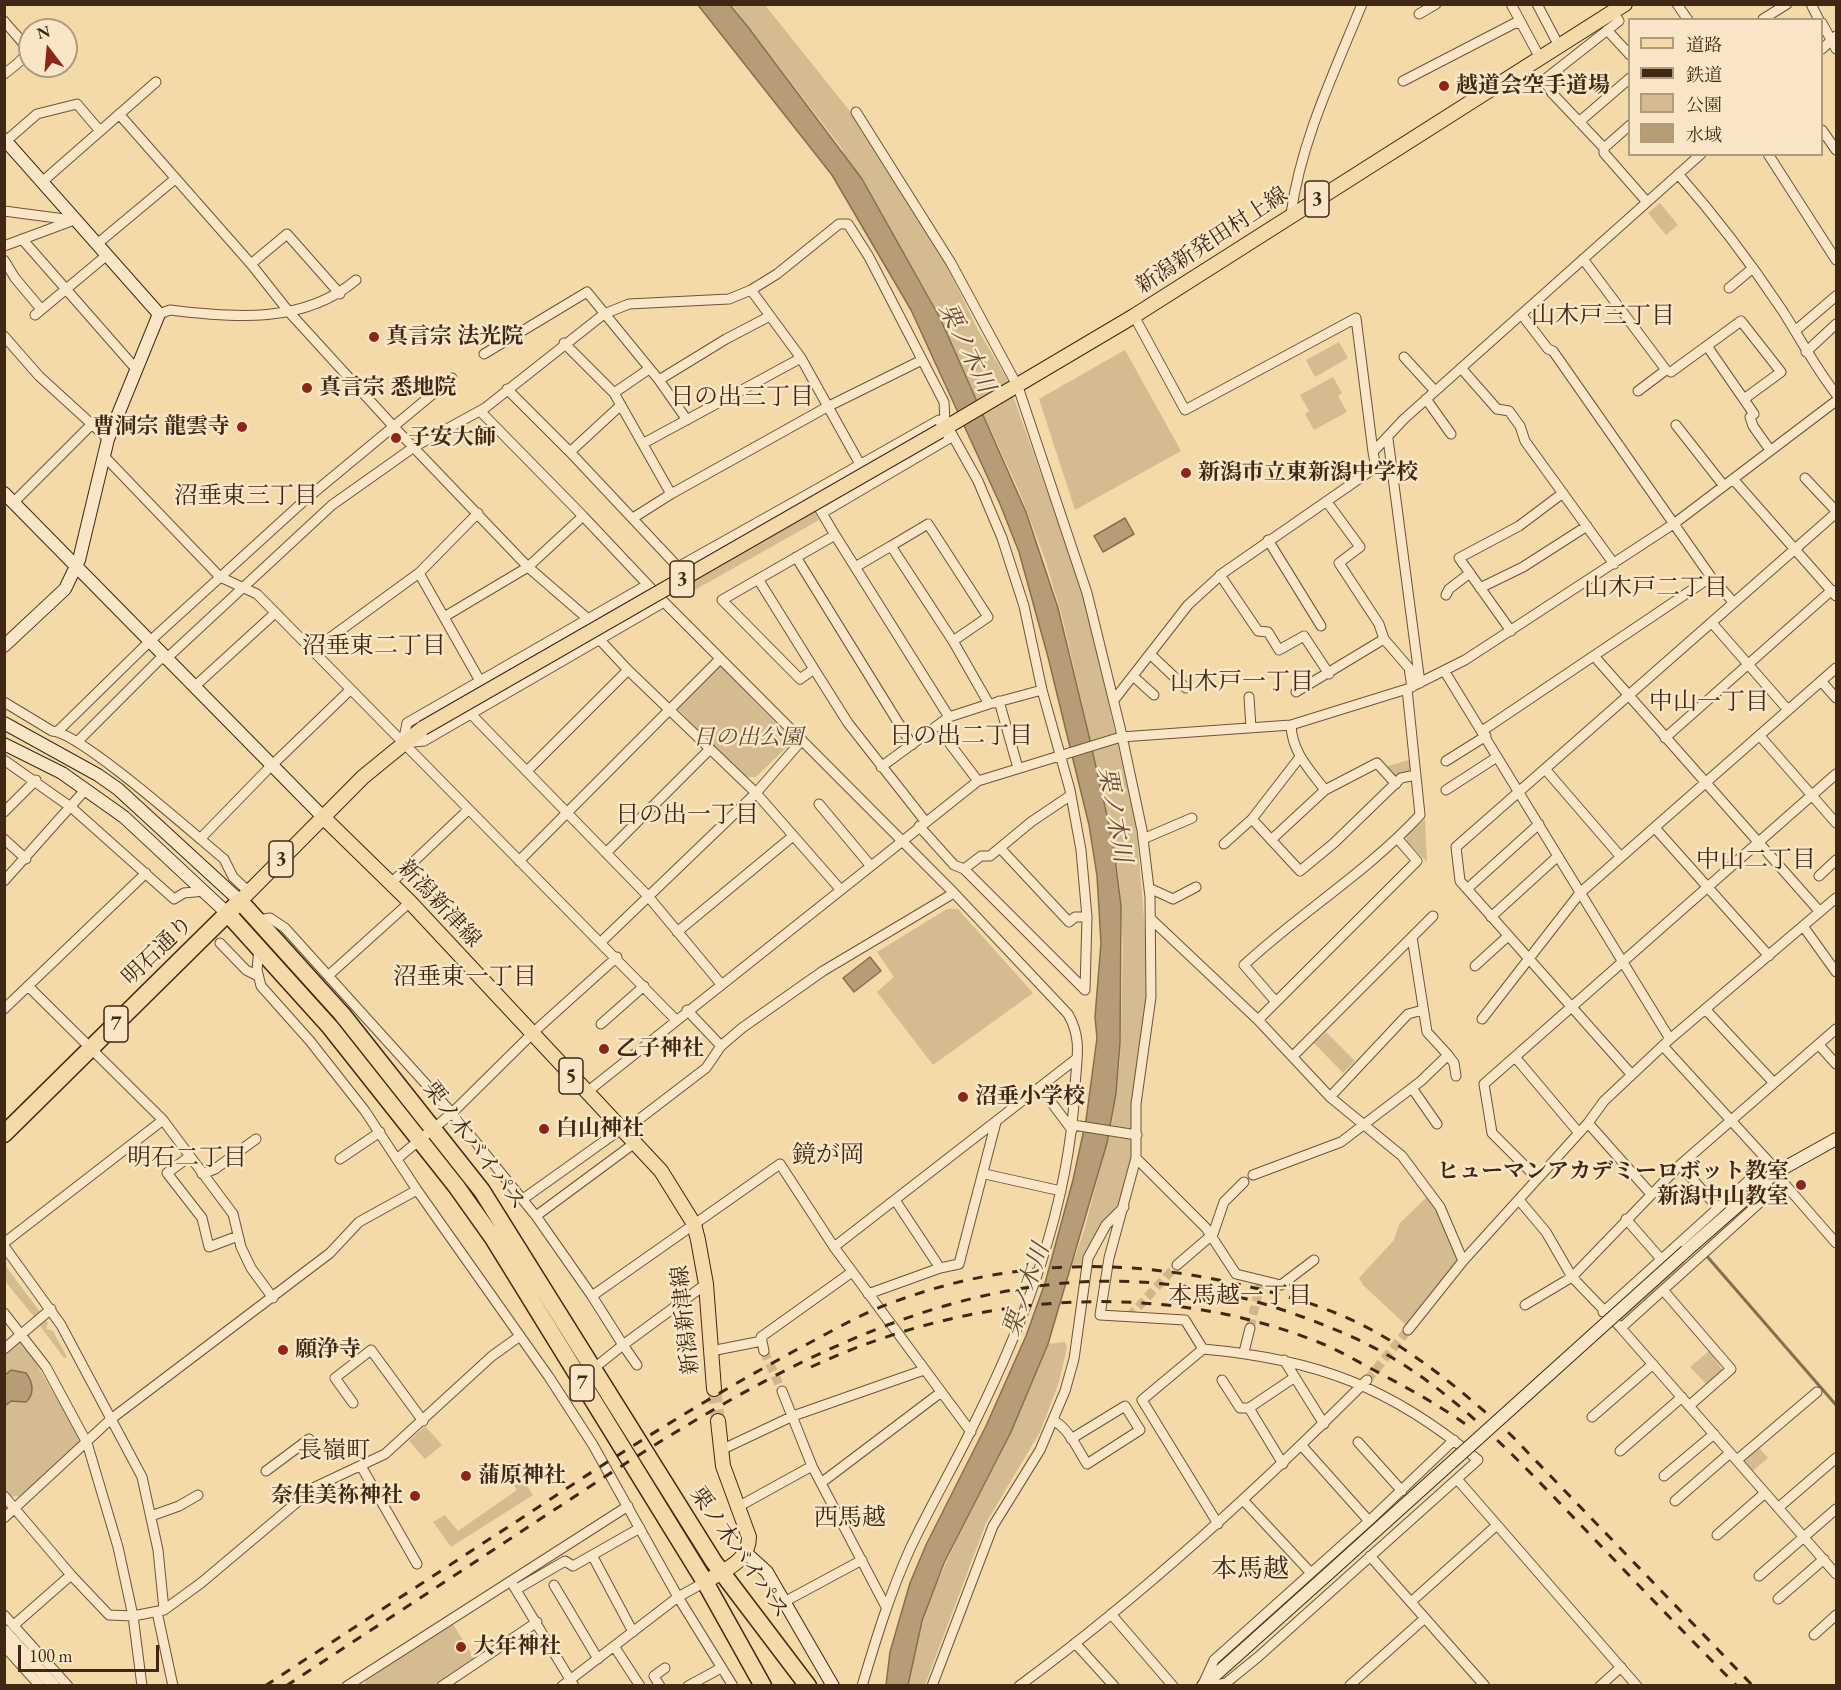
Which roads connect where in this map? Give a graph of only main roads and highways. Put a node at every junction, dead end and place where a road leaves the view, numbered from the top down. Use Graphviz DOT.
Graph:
graph roads {
  1 [pos="1619,8"];
  2 [pos="322,817"];
  3 [pos="245,896"];
  4 [pos="228,914"];
  5 [pos="4,1134"];
  6 [pos="714,1389"];
  7 [pos="718,1421"];
  8 [pos="722,1572"];
  9 [pos="705,1582"];
  10 [pos="763,1686"];
  11 [pos="808,1686"];
  1 -- 2 [label="main road, 新潟新発田村上線 / 3, bridge"];
  2 -- 3 [label="main road, 3"];
  2 -- 6 [label="main road, 新潟新津線 / 5"];
  3 -- 4 [label="highway, 明石通り / 7"];
  3 -- 8 [label="highway, 栗ノ木バイパス / 7"];
  4 -- 5 [label="highway, 明石通り / 7"];
  4 -- 9 [label="highway, 栗ノ木バイパス / 7"];
  7 -- 8 [label="main road"];
  8 -- 9 [label="main road"];
  8 -- 11 [label="highway, 栗ノ木バイパス / 7"];
  9 -- 10 [label="highway, 栗ノ木バイパス / 7"];
}
